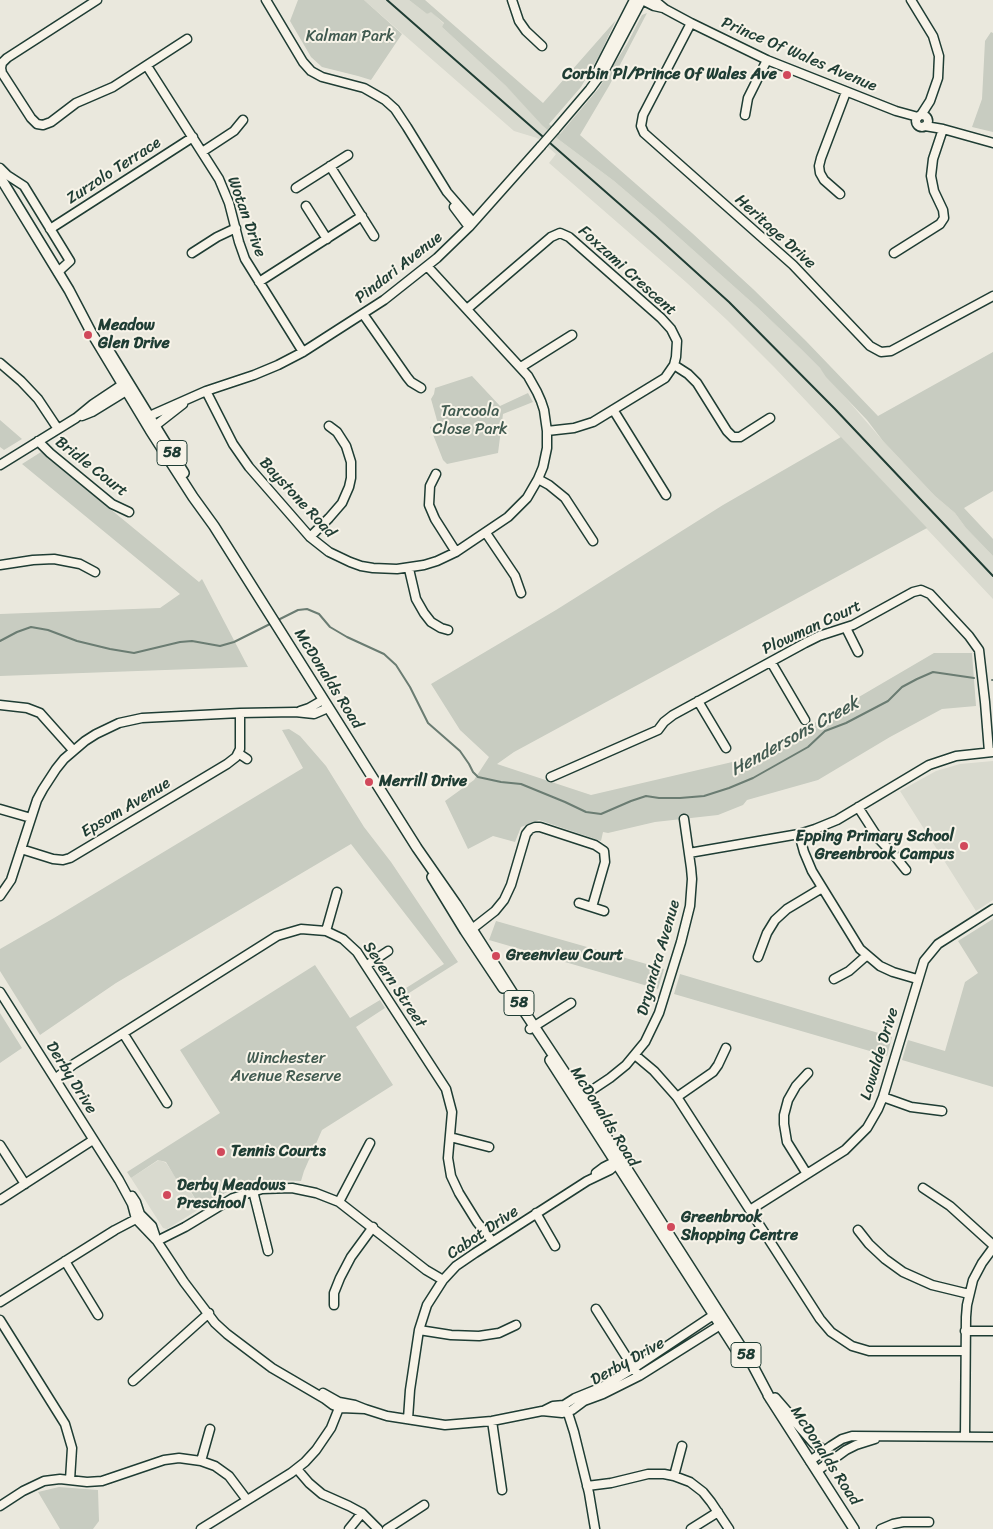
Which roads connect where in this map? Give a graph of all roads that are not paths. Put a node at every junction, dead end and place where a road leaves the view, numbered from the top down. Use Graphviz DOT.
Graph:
graph roads {
  1 [pos="97,0"];
  2 [pos="266,0"];
  3 [pos="512,0"];
  4 [pos="634,0"];
  5 [pos="642,0"];
  6 [pos="654,0"];
  7 [pos="910,0"];
  8 [pos="664,9"];
  9 [pos="691,23"];
  10 [pos="187,40"];
  11 [pos="542,46"];
  12 [pos="767,60"];
  13 [pos="147,66"];
  14 [pos="846,92"];
  15 [pos="580,100"];
  16 [pos="745,115"];
  17 [pos="243,120"];
  18 [pos="922,120"];
  19 [pos="943,129"];
  20 [pos="192,137"];
  21 [pos="993,143"];
  22 [pos="202,152"];
  23 [pos="348,155"];
  24 [pos="330,166"];
  25 [pos="0,168"];
  26 [pos="0,176"];
  27 [pos="296,188"];
  28 [pos="840,194"];
  29 [pos="306,206"];
  30 [pos="362,216"];
  31 [pos="471,225"];
  32 [pos="50,228"];
  33 [pos="236,228"];
  34 [pos="374,236"];
  35 [pos="327,239"];
  36 [pos="192,253"];
  37 [pos="894,253"];
  38 [pos="427,266"];
  39 [pos="58,272"];
  40 [pos="259,282"];
  41 [pos="993,296"];
  42 [pos="467,308"];
  43 [pos="363,314"];
  44 [pos="572,335"];
  45 [pos="303,352"];
  46 [pos="0,363"];
  47 [pos="674,366"];
  48 [pos="520,368"];
  49 [pos="127,386"];
  50 [pos="421,388"];
  51 [pos="206,391"];
  52 [pos="191,398"];
  53 [pos="614,411"];
  54 [pos="146,417"];
  55 [pos="770,418"];
  56 [pos="329,426"];
  57 [pos="153,428"];
  58 [pos="58,429"];
  59 [pos="547,431"];
  60 [pos="38,441"];
  61 [pos="0,465"];
  62 [pos="436,474"];
  63 [pos="538,479"];
  64 [pos="666,495"];
  65 [pos="129,512"];
  66 [pos="486,532"];
  67 [pos="310,537"];
  68 [pos="593,541"];
  69 [pos="456,552"];
  70 [pos="0,565"];
  71 [pos="409,569"];
  72 [pos="95,572"];
  73 [pos="521,593"];
  74 [pos="846,628"];
  75 [pos="448,630"];
  76 [pos="858,652"];
  77 [pos="771,662"];
  78 [pos="698,701"];
  79 [pos="325,704"];
  80 [pos="0,705"];
  81 [pos="240,713"];
  82 [pos="805,720"];
  83 [pos="726,748"];
  84 [pos="73,750"];
  85 [pos="991,752"];
  86 [pos="238,753"];
  87 [pos="248,758"];
  88 [pos="551,777"];
  89 [pos="858,807"];
  90 [pos="0,809"];
  91 [pos="31,818"];
  92 [pos="684,819"];
  93 [pos="799,834"];
  94 [pos="21,849"];
  95 [pos="689,852"];
  96 [pos="906,870"];
  97 [pos="822,888"];
  98 [pos="338,892"];
  99 [pos="0,896"];
  100 [pos="579,903"];
  101 [pos="592,907"];
  102 [pos="993,909"];
  103 [pos="604,911"];
  104 [pos="469,928"];
  105 [pos="326,931"];
  106 [pos="388,951"];
  107 [pos="866,956"];
  108 [pos="758,957"];
  109 [pos="367,965"];
  110 [pos="834,979"];
  111 [pos="917,979"];
  112 [pos="0,992"];
  113 [pos="571,1003"];
  114 [pos="532,1027"];
  115 [pos="123,1033"];
  116 [pos="726,1048"];
  117 [pos="634,1055"];
  118 [pos="808,1073"];
  119 [pos="54,1077"];
  120 [pos="677,1097"];
  121 [pos="883,1097"];
  122 [pos="578,1099"];
  123 [pos="167,1103"];
  124 [pos="942,1111"];
  125 [pos="450,1138"];
  126 [pos="94,1140"];
  127 [pos="370,1143"];
  128 [pos="0,1145"];
  129 [pos="489,1147"];
  130 [pos="617,1162"];
  131 [pos="807,1174"];
  132 [pos="25,1184"];
  133 [pos="923,1188"];
  134 [pos="253,1191"];
  135 [pos="0,1200"];
  136 [pos="339,1202"];
  137 [pos="750,1210"];
  138 [pos="536,1213"];
  139 [pos="136,1216"];
  140 [pos="373,1227"];
  141 [pos="858,1230"];
  142 [pos="491,1243"];
  143 [pos="159,1244"];
  144 [pos="555,1246"];
  145 [pos="993,1246"];
  146 [pos="268,1251"];
  147 [pos="65,1261"];
  148 [pos="442,1282"];
  149 [pos="969,1294"];
  150 [pos="0,1302"];
  151 [pos="334,1305"];
  152 [pos="596,1309"];
  153 [pos="209,1313"];
  154 [pos="715,1314"];
  155 [pos="98,1315"];
  156 [pos="0,1320"];
  157 [pos="722,1324"];
  158 [pos="516,1325"];
  159 [pos="419,1330"];
  160 [pos="965,1331"];
  161 [pos="993,1331"];
  162 [pos="965,1351"];
  163 [pos="634,1368"];
  164 [pos="638,1376"];
  165 [pos="133,1380"];
  166 [pos="761,1381"];
  167 [pos="771,1400"];
  168 [pos="338,1406"];
  169 [pos="566,1410"];
  170 [pos="406,1419"];
  171 [pos="492,1421"];
  172 [pos="210,1428"];
  173 [pos="964,1437"];
  174 [pos="993,1437"];
  175 [pos="884,1438"];
  176 [pos="682,1446"];
  177 [pos="824,1451"];
  178 [pos="201,1461"];
  179 [pos="810,1461"];
  180 [pos="297,1469"];
  181 [pos="817,1471"];
  182 [pos="674,1476"];
  183 [pos="70,1480"];
  184 [pos="502,1490"];
  185 [pos="588,1490"];
  186 [pos="247,1500"];
  187 [pos="424,1505"];
  188 [pos="0,1506"];
  189 [pos="718,1512"];
  190 [pos="362,1513"];
  191 [pos="929,1522"];
  192 [pos="201,1529"];
  193 [pos="349,1529"];
  194 [pos="378,1529"];
  195 [pos="387,1529"];
  196 [pos="594,1529"];
  197 [pos="691,1529"];
  198 [pos="729,1529"];
  199 [pos="854,1529"];
  200 [pos="881,1529"];
  1 -- 13 [label="street"];
  2 -- 31 [label="street"];
  3 -- 11 [label="street"];
  4 -- 15 [label="street, Pindari Avenue"];
  5 -- 8 [label="street, Prince Of Wales Avenue"];
  5 -- 15 [label="street, Pindari Avenue"];
  6 -- 8 [label="street, Prince Of Wales Avenue"];
  7 -- 18 [label="street"];
  8 -- 9 [label="street, Prince Of Wales Avenue"];
  9 -- 12 [label="street, Prince Of Wales Avenue"];
  9 -- 41 [label="street, Heritage Drive"];
  10 -- 13 [label="street"];
  12 -- 14 [label="street, Prince Of Wales Avenue"];
  12 -- 16 [label="street"];
  13 -- 20 [label="street, Wotan Drive"];
  14 -- 18 [label="street, Prince Of Wales Avenue"];
  14 -- 28 [label="street"];
  15 -- 31 [label="street, Pindari Avenue, bridge"];
  17 -- 22 [label="street"];
  18 -- 19 [label="street, Prince Of Wales Avenue"];
  19 -- 21 [label="street, Prince Of Wales Avenue"];
  19 -- 37 [label="street"];
  20 -- 22 [label="street, Wotan Drive"];
  20 -- 32 [label="street, Zurzolo Terrace"];
  22 -- 33 [label="street, Wotan Drive"];
  23 -- 24 [label="street"];
  24 -- 27 [label="street"];
  24 -- 30 [label="street"];
  25 -- 32 [label="street"];
  26 -- 39 [label="main road, McDonalds Road / 58"];
  29 -- 35 [label="street"];
  30 -- 34 [label="street"];
  30 -- 35 [label="street"];
  31 -- 38 [label="street, Pindari Avenue"];
  32 -- 39 [label="street"];
  33 -- 36 [label="street"];
  33 -- 40 [label="street, Wotan Drive"];
  35 -- 40 [label="street"];
  38 -- 42 [label="street, Baystone Road"];
  38 -- 43 [label="street, Pindari Avenue"];
  39 -- 49 [label="main road, McDonalds Road / 58"];
  40 -- 45 [label="street, Wotan Drive"];
  42 -- 47 [label="street, Foxzami Crescent"];
  42 -- 48 [label="street, Baystone Road"];
  43 -- 45 [label="street, Pindari Avenue"];
  43 -- 50 [label="street"];
  44 -- 48 [label="street"];
  45 -- 51 [label="street, Pindari Avenue"];
  46 -- 58 [label="street"];
  47 -- 53 [label="street"];
  47 -- 55 [label="street"];
  48 -- 59 [label="street, Baystone Road"];
  49 -- 54 [label="main road, McDonalds Road / 58"];
  49 -- 58 [label="street"];
  51 -- 52 [label="street, Pindari Avenue"];
  51 -- 67 [label="street, Baystone Road"];
  52 -- 54 [label="street, Pindari Avenue"];
  52 -- 57 [label="street, Pindari Avenue"];
  53 -- 59 [label="street"];
  53 -- 64 [label="street"];
  54 -- 57 [label="main road, McDonalds Road / 58"];
  56 -- 67 [label="street"];
  57 -- 79 [label="main road, McDonalds Road / 58"];
  58 -- 60 [label="street"];
  59 -- 63 [label="street, Baystone Road"];
  60 -- 61 [label="street"];
  60 -- 65 [label="street, Bridle Court"];
  62 -- 69 [label="street"];
  63 -- 66 [label="street, Baystone Road"];
  63 -- 68 [label="street"];
  66 -- 69 [label="street, Baystone Road"];
  66 -- 73 [label="street"];
  67 -- 71 [label="street, Baystone Road"];
  69 -- 71 [label="street, Baystone Road"];
  70 -- 72 [label="street"];
  71 -- 75 [label="street"];
  74 -- 76 [label="street"];
  74 -- 77 [label="street, Plowman Court"];
  74 -- 85 [label="street, Plowman Court"];
  77 -- 78 [label="street, Plowman Court"];
  77 -- 82 [label="street"];
  78 -- 83 [label="street"];
  78 -- 88 [label="street, Plowman Court"];
  79 -- 81 [label="street"];
  79 -- 104 [label="main road, McDonalds Road / 58"];
  80 -- 84 [label="street"];
  81 -- 84 [label="street"];
  81 -- 86 [label="street"];
  84 -- 91 [label="street"];
  85 -- 89 [label="street"];
  86 -- 87 [label="street"];
  86 -- 94 [label="street, Epsom Avenue"];
  89 -- 93 [label="street"];
  89 -- 96 [label="street"];
  90 -- 91 [label="street"];
  91 -- 94 [label="street"];
  92 -- 95 [label="street, Dryandra Avenue"];
  93 -- 95 [label="street"];
  93 -- 97 [label="street"];
  94 -- 99 [label="street"];
  95 -- 117 [label="street, Dryandra Avenue"];
  97 -- 107 [label="street"];
  97 -- 108 [label="street"];
  98 -- 105 [label="street"];
  100 -- 101 [label="street"];
  101 -- 103 [label="street"];
  101 -- 104 [label="street"];
  102 -- 111 [label="street, Lowalde Drive"];
  104 -- 114 [label="main road, McDonalds Road / 58"];
  105 -- 109 [label="street, Severn Street"];
  105 -- 115 [label="street, Severn Street"];
  106 -- 109 [label="street"];
  107 -- 110 [label="street"];
  107 -- 111 [label="street"];
  109 -- 125 [label="street, Severn Street"];
  111 -- 121 [label="street, Lowalde Drive"];
  112 -- 119 [label="street, Derby Drive"];
  113 -- 114 [label="street"];
  114 -- 122 [label="main road, McDonalds Road / 58"];
  115 -- 119 [label="street, Severn Street"];
  115 -- 123 [label="street"];
  116 -- 120 [label="street"];
  117 -- 120 [label="street"];
  117 -- 122 [label="street, Dryandra Avenue"];
  118 -- 131 [label="street"];
  119 -- 126 [label="street, Derby Drive"];
  120 -- 137 [label="street"];
  121 -- 124 [label="street"];
  121 -- 131 [label="street, Lowalde Drive"];
  122 -- 130 [label="main road, McDonalds Road / 58"];
  125 -- 129 [label="street"];
  125 -- 142 [label="street, Severn Street"];
  126 -- 132 [label="street"];
  126 -- 139 [label="street, Derby Drive"];
  127 -- 136 [label="street"];
  128 -- 132 [label="street"];
  130 -- 138 [label="street, Cabot Drive"];
  130 -- 154 [label="main road, McDonalds Road / 58"];
  131 -- 137 [label="street, Lowalde Drive"];
  132 -- 135 [label="street"];
  133 -- 145 [label="street"];
  134 -- 136 [label="street"];
  134 -- 143 [label="street"];
  134 -- 146 [label="street"];
  136 -- 140 [label="street"];
  137 -- 162 [label="street"];
  138 -- 142 [label="street, Cabot Drive"];
  138 -- 144 [label="street"];
  139 -- 143 [label="street, Derby Drive"];
  139 -- 147 [label="street"];
  140 -- 148 [label="street"];
  140 -- 151 [label="street"];
  141 -- 149 [label="street"];
  142 -- 148 [label="street, Cabot Drive"];
  143 -- 153 [label="street, Derby Drive"];
  145 -- 149 [label="street"];
  147 -- 150 [label="street"];
  147 -- 155 [label="street"];
  148 -- 159 [label="street, Cabot Drive"];
  149 -- 160 [label="street"];
  152 -- 163 [label="street"];
  153 -- 165 [label="street"];
  153 -- 168 [label="street, Derby Drive"];
  154 -- 157 [label="main road, McDonalds Road / 58"];
  154 -- 163 [label="street, Derby Drive"];
  156 -- 183 [label="street"];
  157 -- 164 [label="street, Derby Drive"];
  157 -- 166 [label="main road, McDonalds Road / 58"];
  157 -- 167 [label="main road, McDonalds Road / 58"];
  158 -- 159 [label="street"];
  159 -- 170 [label="street, Cabot Drive"];
  160 -- 161 [label="street"];
  160 -- 162 [label="street"];
  162 -- 173 [label="street"];
  163 -- 164 [label="street"];
  163 -- 169 [label="street, Derby Drive"];
  164 -- 169 [label="street, Derby Drive"];
  166 -- 167 [label="main road, McDonalds Road / 58"];
  166 -- 177 [label="main road"];
  167 -- 179 [label="main road, McDonalds Road / 58"];
  168 -- 170 [label="street, Derby Drive"];
  168 -- 180 [label="street"];
  169 -- 171 [label="street, Derby Drive"];
  169 -- 185 [label="street"];
  170 -- 171 [label="street, Derby Drive"];
  171 -- 184 [label="street"];
  172 -- 178 [label="street"];
  173 -- 174 [label="street"];
  173 -- 175 [label="street"];
  175 -- 177 [label="street"];
  175 -- 181 [label="street"];
  176 -- 182 [label="street"];
  177 -- 179 [label="street"];
  178 -- 183 [label="street"];
  178 -- 186 [label="street"];
  179 -- 181 [label="main road, McDonalds Road / 58"];
  180 -- 186 [label="street"];
  180 -- 190 [label="street"];
  181 -- 199 [label="main road, McDonalds Road / 58"];
  182 -- 185 [label="street"];
  182 -- 189 [label="street"];
  183 -- 188 [label="street"];
  185 -- 196 [label="street"];
  186 -- 192 [label="street"];
  187 -- 195 [label="street"];
  189 -- 197 [label="street"];
  189 -- 198 [label="street"];
  190 -- 193 [label="street"];
  190 -- 194 [label="street"];
  191 -- 200 [label="street"];
}
